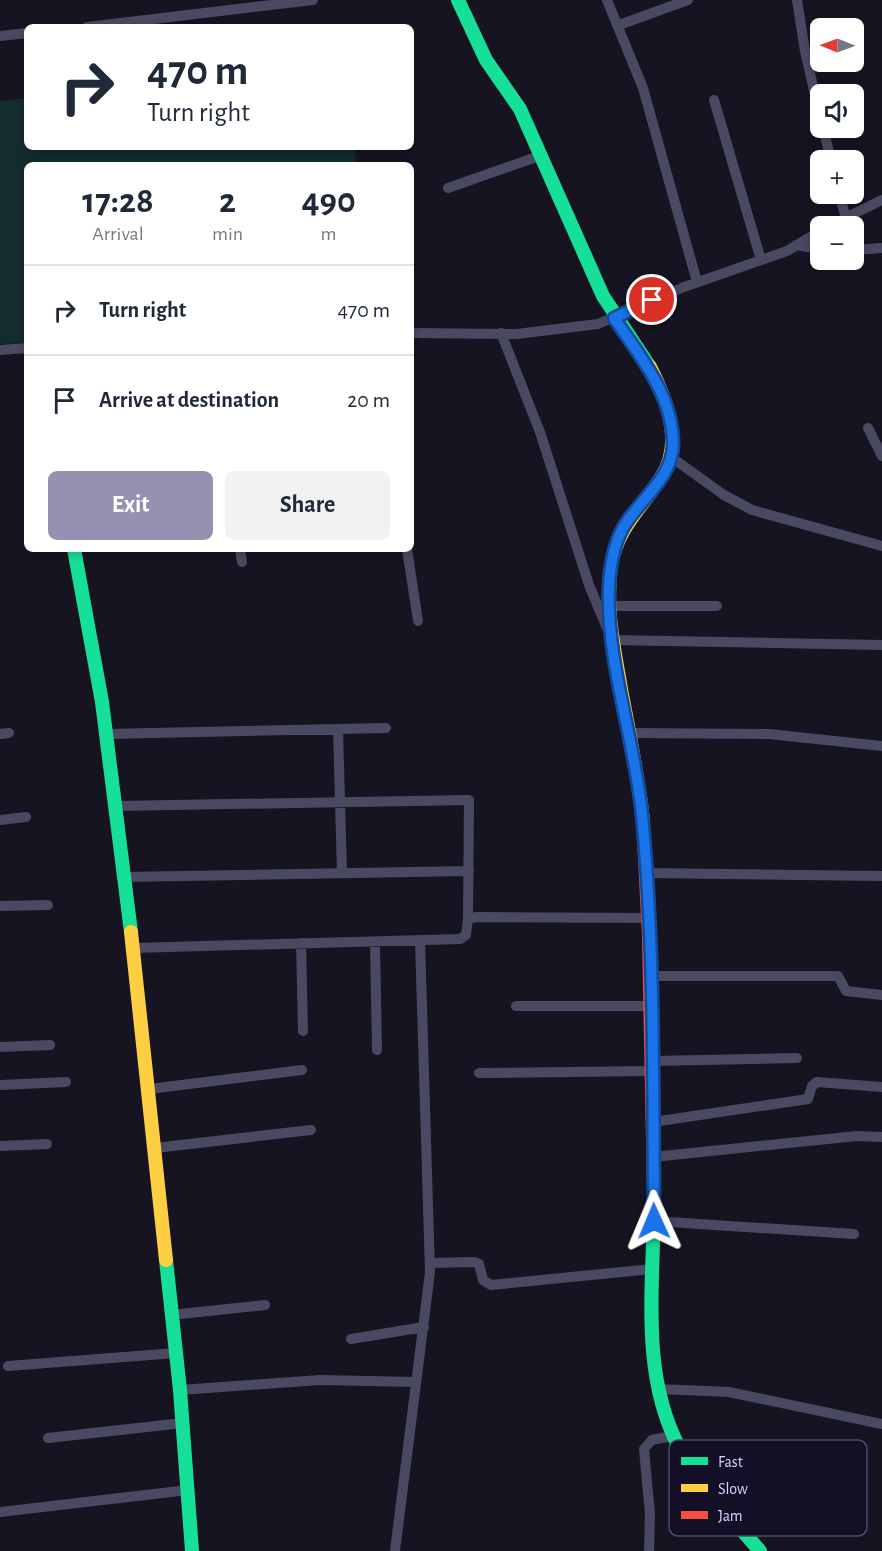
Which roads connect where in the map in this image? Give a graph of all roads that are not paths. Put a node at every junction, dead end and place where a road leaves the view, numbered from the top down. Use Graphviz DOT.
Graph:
graph roads {
  1 [pos="313,0"];
  2 [pos="458,0"];
  3 [pos="607,0"];
  4 [pos="688,0"];
  5 [pos="797,0"];
  6 [pos="112,24"];
  7 [pos="618,25"];
  8 [pos="24,33"];
  9 [pos="0,36"];
  10 [pos="812,84"];
  11 [pos="714,100"];
  12 [pos="542,155"];
  13 [pos="448,188"];
  14 [pos="882,200"];
  15 [pos="850,216"];
  16 [pos="810,237"];
  17 [pos="796,245"];
  18 [pos="810,247"];
  19 [pos="882,248"];
  20 [pos="864,249"];
  21 [pos="761,260"];
  22 [pos="697,282"];
  23 [pos="614,318"];
  24 [pos="414,333"];
  25 [pos="501,333"];
  26 [pos="24,348"];
  27 [pos="0,350"];
  28 [pos="868,428"];
  29 [pos="882,456"];
  30 [pos="671,458"];
  31 [pos="882,546"];
  32 [pos="75,552"];
  33 [pos="240,552"];
  34 [pos="407,552"];
  35 [pos="242,562"];
  36 [pos="609,606"];
  37 [pos="717,606"];
  38 [pos="418,621"];
  39 [pos="612,640"];
  40 [pos="882,645"];
  41 [pos="386,728"];
  42 [pos="338,729"];
  43 [pos="629,733"];
  44 [pos="106,734"];
  45 [pos="882,746"];
  46 [pos="340,801"];
  47 [pos="116,806"];
  48 [pos="26,818"];
  49 [pos="0,820"];
  50 [pos="469,871"];
  51 [pos="342,873"];
  52 [pos="646,873"];
  53 [pos="882,876"];
  54 [pos="125,877"];
  55 [pos="48,905"];
  56 [pos="0,906"];
  57 [pos="648,918"];
  58 [pos="468,919"];
  59 [pos="420,941"];
  60 [pos="375,942"];
  61 [pos="301,943"];
  62 [pos="133,948"];
  63 [pos="650,976"];
  64 [pos="882,995"];
  65 [pos="650,1005"];
  66 [pos="516,1006"];
  67 [pos="303,1031"];
  68 [pos="50,1046"];
  69 [pos="0,1047"];
  70 [pos="377,1050"];
  71 [pos="797,1058"];
  72 [pos="652,1066"];
  73 [pos="302,1070"];
  74 [pos="479,1073"];
  75 [pos="66,1082"];
  76 [pos="0,1085"];
  77 [pos="882,1087"];
  78 [pos="149,1089"];
  79 [pos="653,1122"];
  80 [pos="311,1130"];
  81 [pos="882,1137"];
  82 [pos="47,1144"];
  83 [pos="0,1146"];
  84 [pos="154,1148"];
  85 [pos="653,1156"];
  86 [pos="654,1221"];
  87 [pos="854,1234"];
  88 [pos="430,1263"];
  89 [pos="652,1269"];
  90 [pos="265,1305"];
  91 [pos="171,1315"];
  92 [pos="424,1327"];
  93 [pos="351,1339"];
  94 [pos="176,1353"];
  95 [pos="9,1366"];
  96 [pos="416,1382"];
  97 [pos="658,1389"];
  98 [pos="180,1390"];
  99 [pos="183,1423"];
  100 [pos="882,1424"];
  101 [pos="672,1436"];
  102 [pos="48,1437"];
  103 [pos="675,1440"];
  104 [pos="188,1490"];
  105 [pos="0,1512"];
  106 [pos="748,1536"];
  107 [pos="192,1551"];
  108 [pos="395,1551"];
  109 [pos="649,1551"];
  110 [pos="760,1551"];
  1 -- 6 [label="street"];
  2 -- 12 [label="street"];
  3 -- 7 [label="street"];
  4 -- 7 [label="street"];
  5 -- 10 [label="street"];
  7 -- 22 [label="street"];
  8 -- 9 [label="street"];
  11 -- 21 [label="street"];
  12 -- 13 [label="street"];
  12 -- 23 [label="street"];
  14 -- 15 [label="street"];
  16 -- 17 [label="street"];
  17 -- 18 [label="street"];
  17 -- 21 [label="street"];
  19 -- 20 [label="street"];
  21 -- 22 [label="street"];
  22 -- 23 [label="street"];
  23 -- 25 [label="street"];
  23 -- 30 [label="street"];
  24 -- 25 [label="street"];
  25 -- 39 [label="street"];
  26 -- 27 [label="street"];
  28 -- 29 [label="street"];
  30 -- 31 [label="street"];
  30 -- 36 [label="street"];
  32 -- 44 [label="street"];
  33 -- 35 [label="street"];
  34 -- 38 [label="street"];
  36 -- 37 [label="street"];
  36 -- 39 [label="street"];
  39 -- 40 [label="street"];
  39 -- 43 [label="street"];
  41 -- 42 [label="street"];
  42 -- 44 [label="street"];
  42 -- 46 [label="street"];
  43 -- 45 [label="street"];
  43 -- 52 [label="street"];
  44 -- 47 [label="street"];
  46 -- 47 [label="street"];
  46 -- 50 [label="street"];
  46 -- 51 [label="street"];
  47 -- 54 [label="street"];
  48 -- 49 [label="street"];
  50 -- 51 [label="street"];
  50 -- 58 [label="street"];
  51 -- 54 [label="street"];
  52 -- 53 [label="street"];
  52 -- 57 [label="street"];
  54 -- 62 [label="street"];
  55 -- 56 [label="street"];
  57 -- 58 [label="street"];
  57 -- 63 [label="street"];
  58 -- 59 [label="street"];
  59 -- 60 [label="street"];
  59 -- 88 [label="street"];
  60 -- 61 [label="street"];
  60 -- 70 [label="street"];
  61 -- 62 [label="street"];
  61 -- 67 [label="street"];
  62 -- 78 [label="street"];
  63 -- 64 [label="street"];
  63 -- 65 [label="street"];
  65 -- 66 [label="street"];
  65 -- 72 [label="street"];
  68 -- 69 [label="street"];
  71 -- 72 [label="street"];
  72 -- 74 [label="street"];
  72 -- 79 [label="street"];
  73 -- 78 [label="street"];
  75 -- 76 [label="street"];
  77 -- 79 [label="street"];
  78 -- 84 [label="street"];
  79 -- 85 [label="street"];
  80 -- 84 [label="street"];
  81 -- 85 [label="street"];
  82 -- 83 [label="street"];
  84 -- 91 [label="street"];
  85 -- 86 [label="street"];
  86 -- 87 [label="street"];
  86 -- 89 [label="street"];
  88 -- 89 [label="street"];
  88 -- 92 [label="street"];
  89 -- 97 [label="street"];
  90 -- 91 [label="street"];
  91 -- 94 [label="street"];
  92 -- 93 [label="street"];
  92 -- 96 [label="street"];
  94 -- 95 [label="street"];
  94 -- 98 [label="street"];
  96 -- 98 [label="street"];
  96 -- 108 [label="street"];
  97 -- 100 [label="street"];
  97 -- 101 [label="street"];
  98 -- 99 [label="street"];
  99 -- 102 [label="street"];
  99 -- 104 [label="street"];
  101 -- 103 [label="street"];
  101 -- 109 [label="street"];
  104 -- 105 [label="street"];
  104 -- 107 [label="street"];
  106 -- 110 [label="street"];
}
